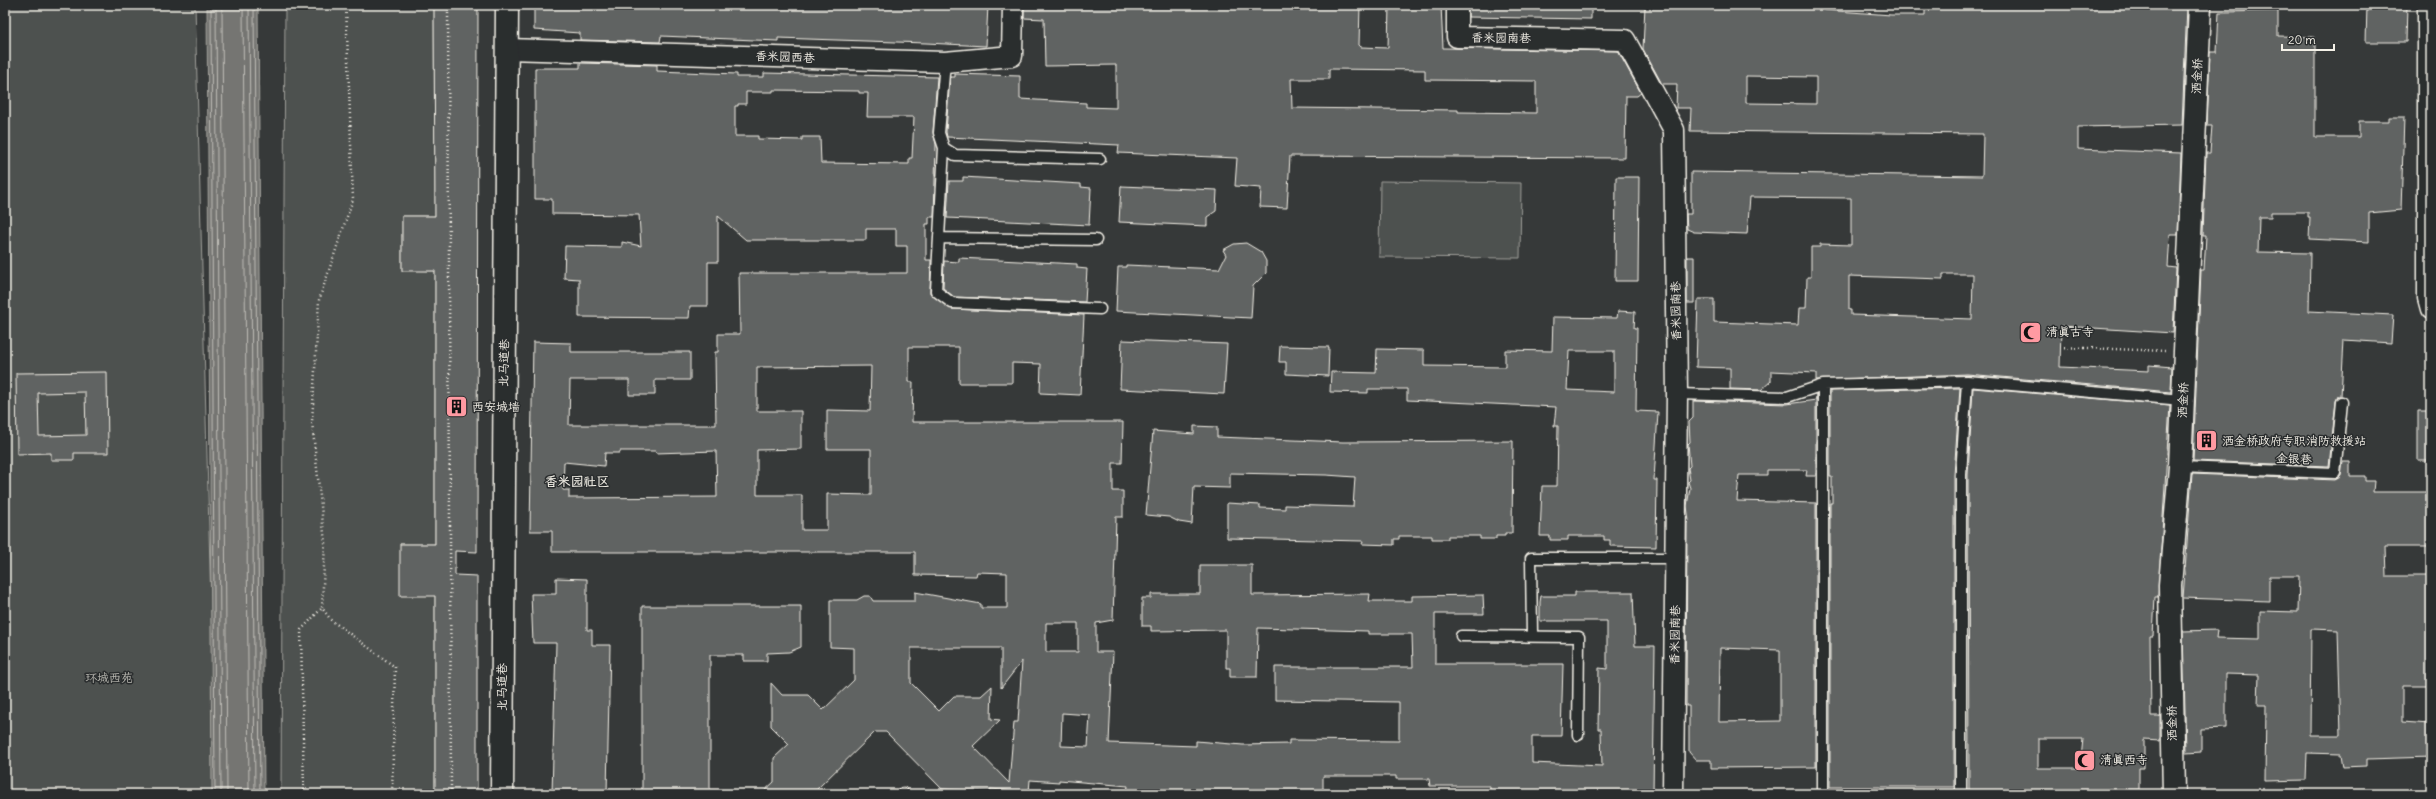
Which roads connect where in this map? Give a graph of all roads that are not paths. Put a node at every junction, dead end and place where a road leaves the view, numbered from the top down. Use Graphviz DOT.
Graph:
graph roads {
  1 [pos="507,5"];
  2 [pos="1013,5"];
  3 [pos="1457,5"];
  4 [pos="2200,5"];
  5 [pos="2428,5"];
  6 [pos="507,49"];
  7 [pos="945,62"];
  8 [pos="944,148"];
  9 [pos="1100,159"];
  10 [pos="940,238"];
  11 [pos="1096,240"];
  12 [pos="1100,309"];
  13 [pos="2431,309"];
  14 [pos="1967,381"];
  15 [pos="1823,385"];
  16 [pos="1677,394"];
  17 [pos="2182,400"];
  18 [pos="2342,402"];
  19 [pos="2180,467"];
  20 [pos="1675,558"];
  21 [pos="1461,636"];
  22 [pos="1532,636"];
  23 [pos="1578,736"];
  24 [pos="502,794"];
  25 [pos="1673,794"];
  26 [pos="1823,794"];
  27 [pos="1962,794"];
  28 [pos="2174,794"];
  1 -- 6 [label="street, 北马道巷"];
  2 -- 7 [label="street, 香米园西巷"];
  3 -- 16 [label="street, 香米园南巷"];
  4 -- 17 [label="street, 洒金桥"];
  5 -- 13 [label="street"];
  6 -- 7 [label="street, 香米园西巷"];
  6 -- 24 [label="street, 北马道巷"];
  7 -- 8 [label="lane"];
  8 -- 9 [label="lane"];
  8 -- 10 [label="lane"];
  10 -- 11 [label="lane"];
  10 -- 12 [label="lane"];
  14 -- 15 [label="lane"];
  14 -- 17 [label="lane"];
  14 -- 27 [label="lane"];
  15 -- 16 [label="lane"];
  15 -- 26 [label="lane"];
  16 -- 20 [label="street, 香米园南巷"];
  17 -- 19 [label="street, 洒金桥"];
  18 -- 19 [label="lane, 金银巷"];
  19 -- 28 [label="street, 洒金桥"];
  20 -- 22 [label="lane"];
  20 -- 25 [label="street, 香米园南巷"];
  21 -- 22 [label="lane"];
  22 -- 23 [label="lane"];
}
